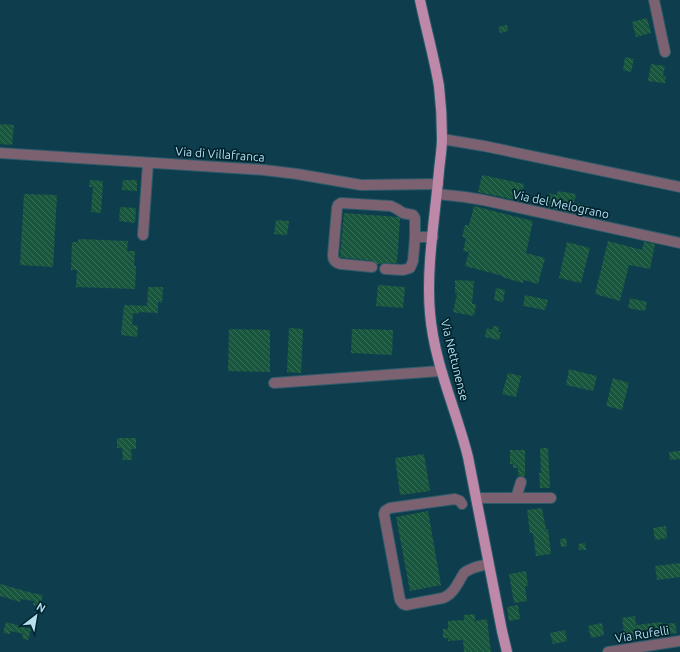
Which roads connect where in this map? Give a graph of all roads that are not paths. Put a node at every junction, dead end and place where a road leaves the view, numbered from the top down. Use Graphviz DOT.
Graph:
graph roads {
  1 [pos="420,0"];
  2 [pos="654,0"];
  3 [pos="665,52"];
  4 [pos="442,139"];
  5 [pos="0,153"];
  6 [pos="148,162"];
  7 [pos="438,184"];
  8 [pos="680,187"];
  9 [pos="437,194"];
  10 [pos="142,235"];
  11 [pos="415,237"];
  12 [pos="432,237"];
  13 [pos="680,243"];
  14 [pos="372,267"];
  15 [pos="385,269"];
  16 [pos="442,371"];
  17 [pos="274,383"];
  18 [pos="521,482"];
  19 [pos="476,498"];
  20 [pos="516,498"];
  21 [pos="551,498"];
  22 [pos="462,504"];
  23 [pos="488,564"];
  24 [pos="680,641"];
  25 [pos="507,652"];
  26 [pos="608,652"];
  1 -- 4 [label="main road, Via Nettunense"];
  2 -- 3 [label="street"];
  4 -- 7 [label="main road, Via Nettunense"];
  4 -- 8 [label="street"];
  5 -- 6 [label="street, Via di Villafranca"];
  6 -- 7 [label="street, Via di Villafranca"];
  6 -- 10 [label="street"];
  7 -- 9 [label="main road, Via Nettunense"];
  9 -- 12 [label="main road, Via Nettunense"];
  9 -- 13 [label="street, Via del Melograno"];
  11 -- 12 [label="street"];
  11 -- 14 [label="street"];
  11 -- 15 [label="street"];
  12 -- 16 [label="main road, Via Nettunense"];
  16 -- 17 [label="street"];
  16 -- 19 [label="main road, Via Nettunense"];
  18 -- 20 [label="street"];
  19 -- 20 [label="street"];
  19 -- 23 [label="main road, Via Nettunense"];
  20 -- 21 [label="street"];
  22 -- 23 [label="street"];
  23 -- 25 [label="main road, Via Nettunense"];
  24 -- 26 [label="street, Via Rufelli"];
}
